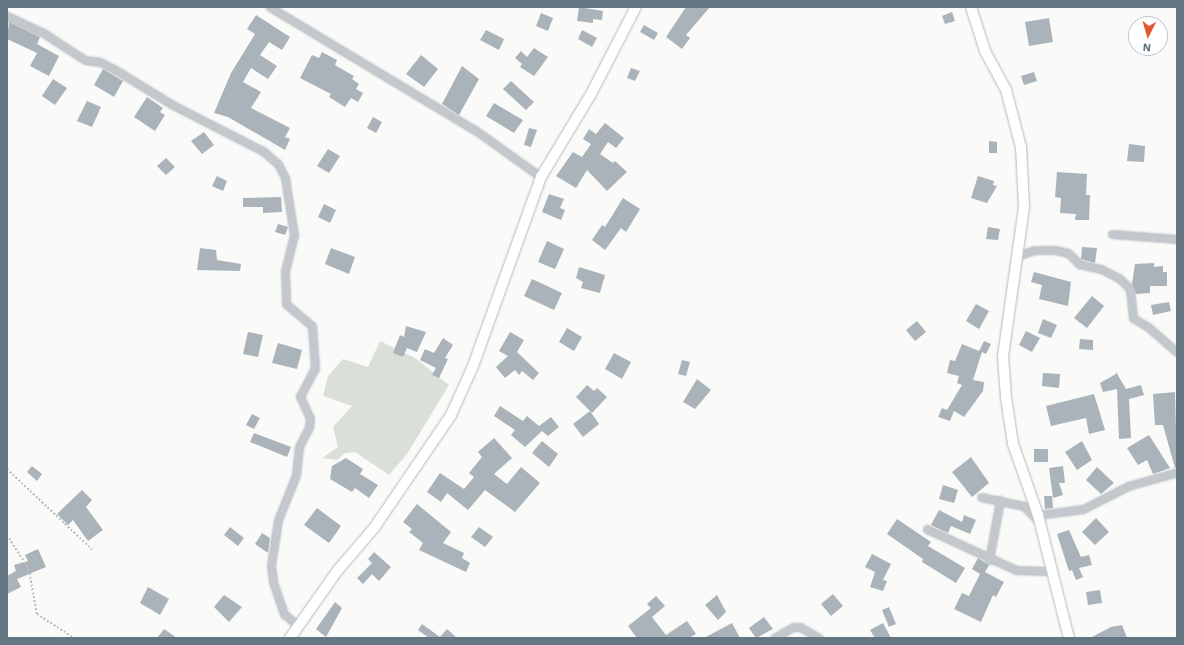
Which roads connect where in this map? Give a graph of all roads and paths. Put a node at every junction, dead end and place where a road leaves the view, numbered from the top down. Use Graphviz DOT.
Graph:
graph roads {
  1 [pos="270,7"];
  2 [pos="636,7"];
  3 [pos="971,7"];
  4 [pos="7,16"];
  5 [pos="542,177"];
  6 [pos="1112,234"];
  7 [pos="1177,239"];
  8 [pos="1017,256"];
  9 [pos="1177,352"];
  10 [pos="7,469"];
  11 [pos="1177,472"];
  12 [pos="981,497"];
  13 [pos="1000,500"];
  14 [pos="1038,515"];
  15 [pos="1040,525"];
  16 [pos="927,529"];
  17 [pos="7,535"];
  18 [pos="92,549"];
  19 [pos="988,560"];
  20 [pos="1053,571"];
  21 [pos="299,626"];
  22 [pos="74,638"];
  23 [pos="290,638"];
  24 [pos="774,638"];
  25 [pos="820,638"];
  26 [pos="1069,638"];
  1 -- 5 [label="street"];
  2 -- 5 [label="main road"];
  3 -- 8 [label="main road"];
  4 -- 21 [label="street"];
  5 -- 21 [label="main road"];
  6 -- 7 [label="street"];
  8 -- 9 [label="street"];
  8 -- 14 [label="main road"];
  10 -- 18 [label="path"];
  11 -- 14 [label="street"];
  12 -- 13 [label="street"];
  13 -- 15 [label="street"];
  13 -- 19 [label="street"];
  14 -- 15 [label="main road"];
  15 -- 20 [label="main road"];
  16 -- 19 [label="street"];
  17 -- 22 [label="path"];
  19 -- 20 [label="street"];
  20 -- 26 [label="main road"];
  21 -- 23 [label="main road"];
  24 -- 25 [label="street"];
}
